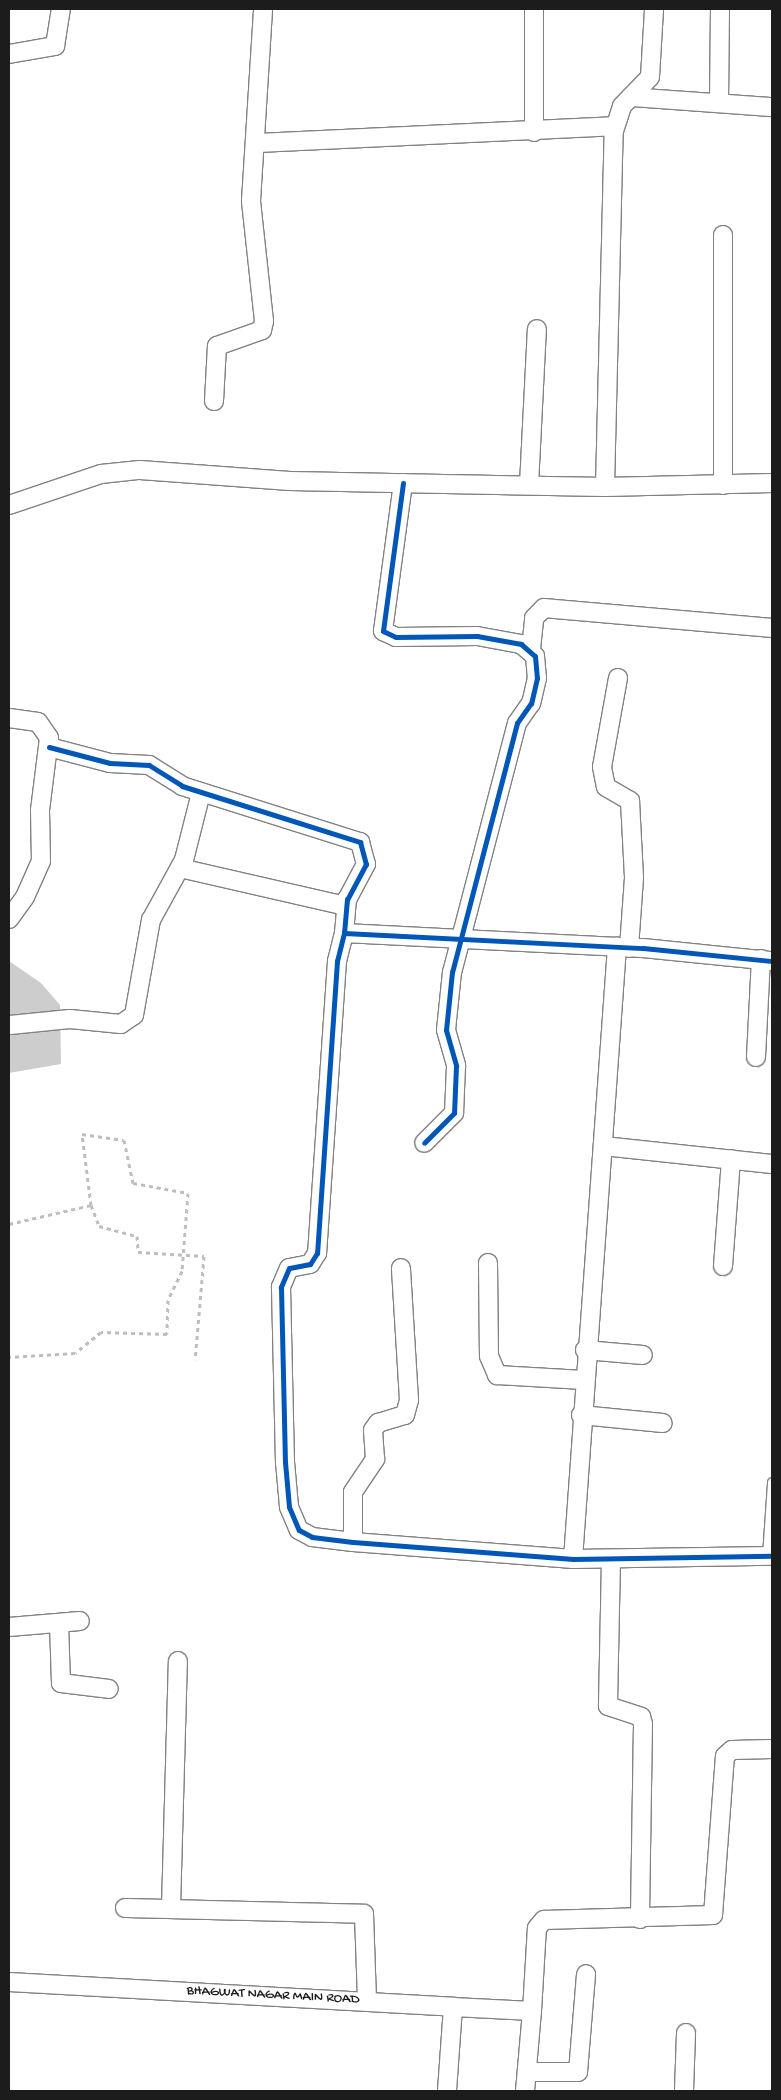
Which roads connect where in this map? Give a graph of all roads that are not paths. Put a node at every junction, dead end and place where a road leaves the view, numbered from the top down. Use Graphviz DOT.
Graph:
graph roads {
  1 [pos="61,9"];
  2 [pos="263,9"];
  3 [pos="534,9"];
  4 [pos="654,9"];
  5 [pos="720,9"];
  6 [pos="9,54"];
  7 [pos="631,97"];
  8 [pos="719,103"];
  9 [pos="772,107"];
  10 [pos="615,126"];
  11 [pos="534,132"];
  12 [pos="256,143"];
  13 [pos="723,235"];
  14 [pos="537,329"];
  15 [pos="214,400"];
  16 [pos="403,483"];
  17 [pos="772,483"];
  18 [pos="529,485"];
  19 [pos="723,485"];
  20 [pos="606,487"];
  21 [pos="9,506"];
  22 [pos="772,628"];
  23 [pos="531,649"];
  24 [pos="618,678"];
  25 [pos="9,718"];
  26 [pos="48,747"];
  27 [pos="202,793"];
  28 [pos="180,868"];
  29 [pos="346,906"];
  30 [pos="9,919"];
  31 [pos="344,933"];
  32 [pos="458,940"];
  33 [pos="623,948"];
  34 [pos="766,960"];
  35 [pos="10,1025"];
  36 [pos="756,1057"];
  37 [pos="424,1143"];
  38 [pos="603,1146"];
  39 [pos="731,1159"];
  40 [pos="772,1164"];
  41 [pos="488,1263"];
  42 [pos="723,1266"];
  43 [pos="401,1268"];
  44 [pos="585,1350"];
  45 [pos="643,1356"];
  46 [pos="584,1380"];
  47 [pos="582,1415"];
  48 [pos="663,1423"];
  49 [pos="772,1482"];
  50 [pos="353,1542"];
  51 [pos="770,1556"];
  52 [pos="573,1559"];
  53 [pos="610,1560"];
  54 [pos="80,1622"];
  55 [pos="58,1623"];
  56 [pos="9,1627"];
  57 [pos="178,1661"];
  58 [pos="109,1689"];
  59 [pos="772,1749"];
  60 [pos="125,1908"];
  61 [pos="171,1908"];
  62 [pos="640,1919"];
  63 [pos="586,1974"];
  64 [pos="9,1982"];
  65 [pos="367,2001"];
  66 [pos="453,2007"];
  67 [pos="532,2012"];
  68 [pos="686,2033"];
  69 [pos="527,2072"];
  70 [pos="447,2091"];
  71 [pos="525,2091"];
  72 [pos="684,2091"];
  1 -- 6 [label="street"];
  2 -- 12 [label="street"];
  3 -- 11 [label="street"];
  4 -- 7 [label="street"];
  5 -- 8 [label="street"];
  7 -- 8 [label="street"];
  7 -- 10 [label="street"];
  8 -- 9 [label="street"];
  10 -- 11 [label="street"];
  10 -- 20 [label="street"];
  11 -- 12 [label="street"];
  12 -- 15 [label="street"];
  13 -- 19 [label="street"];
  14 -- 18 [label="street"];
  16 -- 18 [label="street"];
  16 -- 21 [label="street"];
  16 -- 23 [label="street"];
  17 -- 19 [label="street"];
  18 -- 20 [label="street"];
  19 -- 20 [label="street"];
  22 -- 23 [label="street"];
  23 -- 32 [label="street"];
  24 -- 33 [label="street"];
  25 -- 26 [label="street"];
  26 -- 27 [label="street"];
  26 -- 30 [label="street"];
  27 -- 28 [label="street"];
  27 -- 29 [label="street"];
  28 -- 29 [label="street"];
  28 -- 35 [label="street"];
  29 -- 31 [label="street"];
  31 -- 32 [label="street"];
  31 -- 50 [label="street"];
  32 -- 33 [label="street"];
  32 -- 37 [label="street"];
  33 -- 34 [label="street"];
  33 -- 38 [label="street"];
  34 -- 36 [label="street"];
  38 -- 39 [label="street"];
  38 -- 44 [label="street"];
  39 -- 40 [label="street"];
  39 -- 42 [label="street"];
  41 -- 46 [label="street"];
  43 -- 50 [label="street"];
  44 -- 45 [label="street"];
  44 -- 46 [label="street"];
  46 -- 47 [label="street"];
  47 -- 48 [label="street"];
  47 -- 52 [label="street"];
  49 -- 51 [label="lane"];
  50 -- 52 [label="street"];
  51 -- 53 [label="street"];
  52 -- 53 [label="street"];
  53 -- 62 [label="street"];
  54 -- 55 [label="street"];
  55 -- 56 [label="street"];
  55 -- 58 [label="street"];
  57 -- 61 [label="street"];
  59 -- 62 [label="street"];
  60 -- 61 [label="street"];
  61 -- 65 [label="street"];
  62 -- 67 [label="street"];
  63 -- 69 [label="street"];
  64 -- 65 [label="street, BHAGWAT NAGAR MAIN ROAD"];
  65 -- 66 [label="street, BHAGWAT NAGAR MAIN ROAD"];
  66 -- 67 [label="street, BHAGWAT NAGAR MAIN ROAD"];
  66 -- 70 [label="street"];
  67 -- 69 [label="street"];
  68 -- 72 [label="street"];
  69 -- 71 [label="street"];
}
